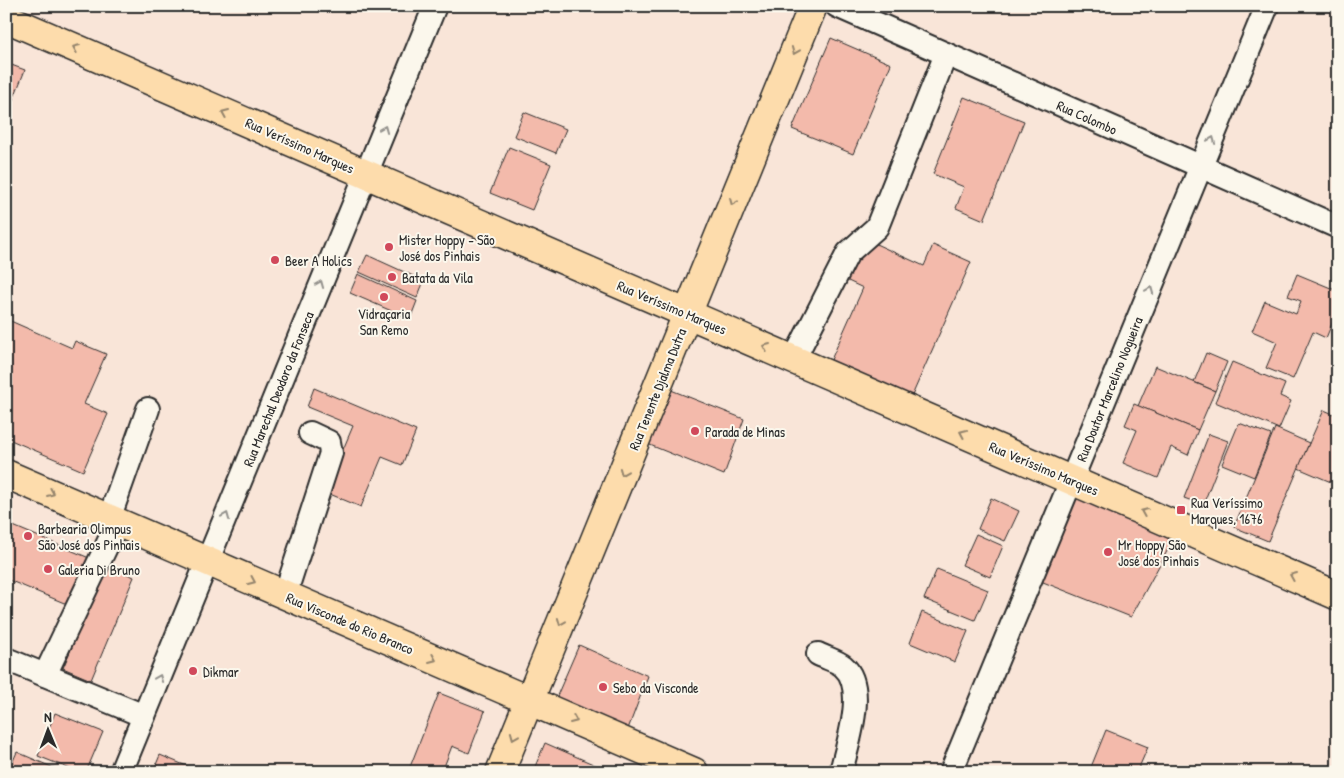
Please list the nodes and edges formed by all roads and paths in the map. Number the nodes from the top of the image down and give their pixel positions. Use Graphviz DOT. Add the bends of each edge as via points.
graph roads {
  1 [pos="435,6"];
  2 [pos="813,6"];
  3 [pos="837,6"];
  4 [pos="1267,6"];
  5 [pos="6,18"];
  6 [pos="946,54"];
  7 [pos="1201,167"];
  8 [pos="366,174"];
  9 [pos="1338,228"];
  10 [pos="688,313"];
  11 [pos="794,359"];
  12 [pos="148,409"];
  13 [pos="310,433"];
  14 [pos="6,474"];
  15 [pos="1072,480"];
  16 [pos="114,520"];
  17 [pos="207,561"];
  18 [pos="285,595"];
  19 [pos="1338,596"];
  20 [pos="818,654"];
  21 [pos="6,659"];
  22 [pos="45,675"];
  23 [pos="529,700"];
  24 [pos="144,716"];
  25 [pos="121,772"];
  26 [pos="500,772"];
  27 [pos="694,772"];
  28 [pos="841,772"];
  29 [pos="951,772"];
  8 -- 1 [label="street, Rua Marechal Deodoro da Fonseca, one-way"];
  2 -- 10 [label="main road, Rua Tenente Djalma Dutra, one-way"];
  3 -- 6 [label="street, Rua Colombo"];
  7 -- 4 [label="street, Rua Doutor Marcelino Nogueira, one-way"];
  8 -- 5 [label="main road, Rua Veríssimo Marques, one-way"];
  6 -- 7 [label="street, Rua Colombo"];
  6 -- 11 [label="street" via="877,227 848,253"];
  7 -- 9 [label="street, Rua Colombo"];
  15 -- 7 [label="street, Rua Doutor Marcelino Nogueira, one-way"];
  8 -- 10 [label="main road, Rua Veríssimo Marques"];
  17 -- 8 [label="street, Rua Marechal Deodoro da Fonseca, one-way"];
  11 -- 10 [label="main road, Rua Veríssimo Marques, one-way"];
  10 -- 23 [label="main road, Rua Tenente Djalma Dutra, one-way"];
  15 -- 11 [label="main road, Rua Veríssimo Marques, one-way"];
  12 -- 16 [label="street"];
  13 -- 18 [label="street" via="329,442 331,452"];
  14 -- 16 [label="main road, Rua Visconde do Rio Branco, one-way"];
  19 -- 15 [label="main road, Rua Veríssimo Marques, one-way"];
  15 -- 29 [label="street, Rua Doutor Marcelino Nogueira"];
  16 -- 17 [label="main road, Rua Visconde do Rio Branco"];
  16 -- 22 [label="street"];
  17 -- 18 [label="main road, Rua Visconde do Rio Branco, one-way"];
  24 -- 17 [label="street, Rua Marechal Deodoro da Fonseca, one-way"];
  18 -- 23 [label="main road, Rua Visconde do Rio Branco, one-way"];
  20 -- 28 [label="street" via="843,666 854,682 855,704"];
  21 -- 22 [label="street"];
  22 -- 24 [label="street"];
  23 -- 26 [label="main road, Rua Tenente Djalma Dutra, one-way"];
  23 -- 27 [label="main road, Rua Visconde do Rio Branco, one-way"];
  24 -- 25 [label="street, Rua Marechal Deodoro da Fonseca"];
}
